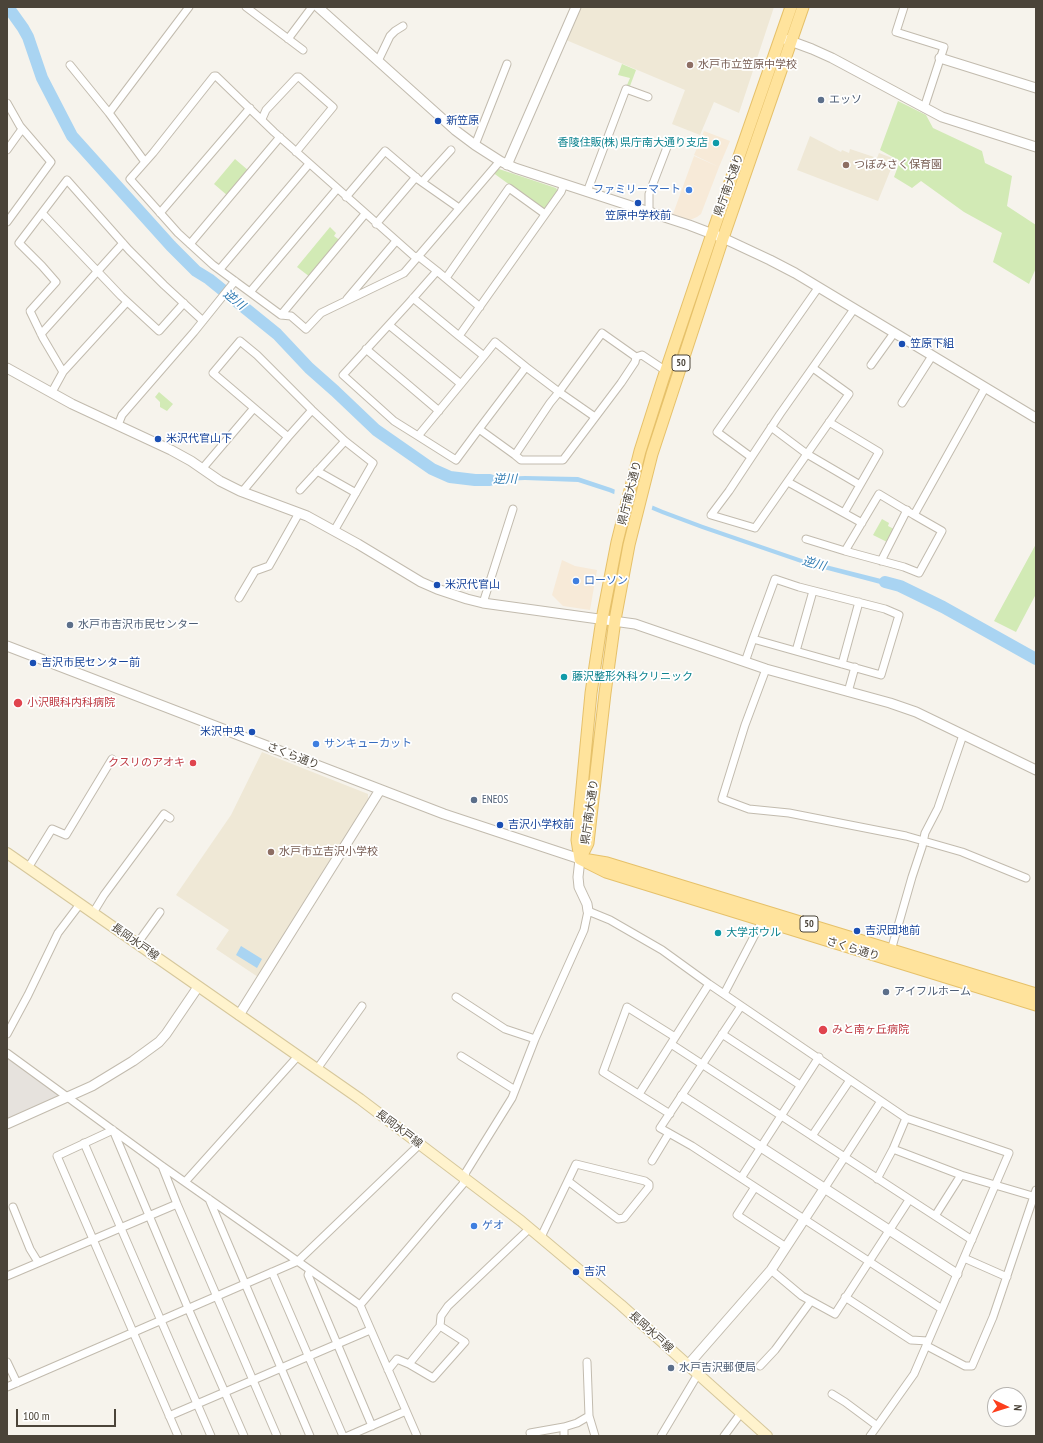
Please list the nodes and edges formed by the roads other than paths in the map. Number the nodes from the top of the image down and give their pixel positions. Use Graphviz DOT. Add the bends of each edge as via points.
graph roads {
  1 [pos="189,7"];
  2 [pos="246,7"];
  3 [pos="312,7"];
  4 [pos="318,7"];
  5 [pos="576,7"];
  6 [pos="791,7"];
  7 [pos="803,7"];
  8 [pos="904,7"];
  9 [pos="402,26"];
  10 [pos="780,38"];
  11 [pos="288,40"];
  12 [pos="792,42"];
  13 [pos="303,50"];
  14 [pos="940,58"];
  15 [pos="378,61"];
  16 [pos="507,64"];
  17 [pos="70,65"];
  18 [pos="1036,88"];
  19 [pos="648,97"];
  20 [pos="7,104"];
  21 [pos="250,108"];
  22 [pos="924,108"];
  23 [pos="109,113"];
  24 [pos="262,120"];
  25 [pos="22,129"];
  26 [pos="280,137"];
  27 [pos="669,142"];
  28 [pos="474,145"];
  29 [pos="1036,147"];
  30 [pos="7,150"];
  31 [pos="451,150"];
  32 [pos="296,152"];
  33 [pos="145,162"];
  34 [pos="503,163"];
  35 [pos="309,164"];
  36 [pos="419,180"];
  37 [pos="564,184"];
  38 [pos="337,189"];
  39 [pos="587,192"];
  40 [pos="346,197"];
  41 [pos="459,208"];
  42 [pos="649,211"];
  43 [pos="42,213"];
  44 [pos="160,213"];
  45 [pos="365,214"];
  46 [pos="545,214"];
  47 [pos="7,222"];
  48 [pos="376,224"];
  49 [pos="712,234"];
  50 [pos="723,238"];
  51 [pos="396,241"];
  52 [pos="123,243"];
  53 [pos="190,244"];
  54 [pos="417,257"];
  55 [pos="220,269"];
  56 [pos="97,271"];
  57 [pos="437,271"];
  58 [pos="446,278"];
  59 [pos="233,283"];
  60 [pos="818,288"];
  61 [pos="250,292"];
  62 [pos="413,298"];
  63 [pos="346,301"];
  64 [pos="127,302"];
  65 [pos="184,303"];
  66 [pos="480,307"];
  67 [pos="854,309"];
  68 [pos="281,315"];
  69 [pos="203,321"];
  70 [pos="389,325"];
  71 [pos="894,333"];
  72 [pos="41,334"];
  73 [pos="459,336"];
  74 [pos="366,349"];
  75 [pos="484,356"];
  76 [pos="932,356"];
  77 [pos="636,357"];
  78 [pos="871,365"];
  79 [pos="526,367"];
  80 [pos="7,368"];
  81 [pos="813,368"];
  82 [pos="666,371"];
  83 [pos="63,372"];
  84 [pos="461,384"];
  85 [pos="985,388"];
  86 [pos="52,392"];
  87 [pos="559,392"];
  88 [pos="902,403"];
  89 [pos="254,408"];
  90 [pos="312,410"];
  91 [pos="439,411"];
  92 [pos="595,418"];
  93 [pos="1036,418"];
  94 [pos="829,422"];
  95 [pos="118,425"];
  96 [pos="771,428"];
  97 [pos="480,429"];
  98 [pos="418,436"];
  99 [pos="288,437"];
  100 [pos="345,440"];
  101 [pos="807,454"];
  102 [pos="515,455"];
  103 [pos="751,457"];
  104 [pos="202,469"];
  105 [pos="317,472"];
  106 [pos="788,482"];
  107 [pos="860,484"];
  108 [pos="300,490"];
  109 [pos="242,492"];
  110 [pos="356,493"];
  111 [pos="513,509"];
  112 [pos="907,510"];
  113 [pos="299,513"];
  114 [pos="844,513"];
  115 [pos="914,515"];
  116 [pos="862,523"];
  117 [pos="334,531"];
  118 [pos="806,539"];
  119 [pos="845,552"];
  120 [pos="881,561"];
  121 [pos="813,591"];
  122 [pos="239,598"];
  123 [pos="858,602"];
  124 [pos="484,603"];
  125 [pos="602,619"];
  126 [pos="615,620"];
  127 [pos="753,639"];
  128 [pos="7,646"];
  129 [pos="796,651"];
  130 [pos="745,662"];
  131 [pos="842,664"];
  132 [pos="855,667"];
  133 [pos="766,669"];
  134 [pos="848,692"];
  135 [pos="963,734"];
  136 [pos="112,759"];
  137 [pos="1036,770"];
  138 [pos="380,790"];
  139 [pos="170,818"];
  140 [pos="923,842"];
  141 [pos="7,854"];
  142 [pos="580,859"];
  143 [pos="28,868"];
  144 [pos="1026,878"];
  145 [pos="80,904"];
  146 [pos="588,911"];
  147 [pos="160,912"];
  148 [pos="93,913"];
  149 [pos="762,921"];
  150 [pos="137,944"];
  151 [pos="889,954"];
  152 [pos="709,984"];
  153 [pos="198,986"];
  154 [pos="724,994"];
  155 [pos="1036,994"];
  156 [pos="456,997"];
  157 [pos="1036,1005"];
  158 [pos="362,1006"];
  159 [pos="741,1006"];
  160 [pos="239,1015"];
  161 [pos="7,1034"];
  162 [pos="722,1034"];
  163 [pos="675,1037"];
  164 [pos="535,1039"];
  165 [pos="671,1044"];
  166 [pos="7,1053"];
  167 [pos="298,1056"];
  168 [pos="461,1056"];
  169 [pos="819,1058"];
  170 [pos="702,1065"];
  171 [pos="317,1069"];
  172 [pos="850,1080"];
  173 [pos="800,1086"];
  174 [pos="516,1090"];
  175 [pos="639,1094"];
  176 [pos="682,1096"];
  177 [pos="69,1097"];
  178 [pos="881,1101"];
  179 [pos="670,1114"];
  180 [pos="781,1116"];
  181 [pos="906,1118"];
  182 [pos="7,1124"];
  183 [pos="113,1130"];
  184 [pos="669,1133"];
  185 [pos="812,1136"];
  186 [pos="84,1143"];
  187 [pos="420,1144"];
  188 [pos="761,1147"];
  189 [pos="893,1149"];
  190 [pos="844,1157"];
  191 [pos="652,1161"];
  192 [pos="162,1166"];
  193 [pos="961,1175"];
  194 [pos="464,1178"];
  195 [pos="741,1178"];
  196 [pos="878,1179"];
  197 [pos="568,1181"];
  198 [pos="185,1182"];
  199 [pos="996,1186"];
  200 [pos="755,1187"];
  201 [pos="824,1189"];
  202 [pos="1035,1195"];
  203 [pos="208,1198"];
  204 [pos="909,1200"];
  205 [pos="176,1204"];
  206 [pos="13,1207"];
  207 [pos="149,1215"];
  208 [pos="935,1216"];
  209 [pos="804,1220"];
  210 [pos="121,1227"];
  211 [pos="530,1228"];
  212 [pos="889,1231"];
  213 [pos="541,1237"];
  214 [pos="93,1239"];
  215 [pos="972,1240"];
  216 [pos="786,1248"];
  217 [pos="964,1258"];
  218 [pos="298,1260"];
  219 [pos="869,1261"];
  220 [pos="38,1262"];
  221 [pos="310,1270"];
  222 [pos="771,1270"];
  223 [pos="272,1272"];
  224 [pos="957,1274"];
  225 [pos="7,1276"];
  226 [pos="1007,1277"];
  227 [pos="244,1284"];
  228 [pos="216,1296"];
  229 [pos="845,1297"];
  230 [pos="811,1301"];
  231 [pos="360,1305"];
  232 [pos="188,1308"];
  233 [pos="942,1309"];
  234 [pos="160,1320"];
  235 [pos="440,1326"];
  236 [pos="370,1330"];
  237 [pos="133,1332"];
  238 [pos="928,1343"];
  239 [pos="337,1344"];
  240 [pos="308,1356"];
  241 [pos="7,1362"];
  242 [pos="587,1362"];
  243 [pos="409,1364"];
  244 [pos="688,1365"];
  245 [pos="760,1366"];
  246 [pos="281,1368"];
  247 [pos="388,1370"];
  248 [pos="698,1374"];
  249 [pos="253,1380"];
  250 [pos="16,1383"];
  251 [pos="7,1387"];
  252 [pos="224,1392"];
  253 [pos="832,1394"];
  254 [pos="197,1404"];
  255 [pos="406,1411"];
  256 [pos="741,1413"];
  257 [pos="169,1416"];
  258 [pos="589,1416"];
  259 [pos="372,1426"];
  260 [pos="876,1426"];
  261 [pos="564,1427"];
  262 [pos="530,1433"];
  263 [pos="178,1436"];
  264 [pos="210,1436"];
  265 [pos="244,1436"];
  266 [pos="277,1436"];
  267 [pos="310,1436"];
  268 [pos="343,1436"];
  269 [pos="348,1436"];
  270 [pos="417,1436"];
  271 [pos="564,1436"];
  272 [pos="595,1436"];
  273 [pos="661,1436"];
  274 [pos="724,1436"];
  275 [pos="767,1436"];
  276 [pos="870,1436"];
  1 -- 23 [label="street"];
  2 -- 11 [label="street"];
  3 -- 11 [label="street"];
  4 -- 15 [label="street"];
  5 -- 34 [label="street"];
  6 -- 10 [label="main road, 県庁南大通り / 50"];
  7 -- 12 [label="main road, 県庁南大通り / 50"];
  8 -- 14 [label="street" via="896,32 944,47"];
  9 -- 15 [label="street" via="390,36"];
  10 -- 12 [label="street"];
  10 -- 49 [label="main road, 県庁南大通り / 50"];
  11 -- 13 [label="street"];
  12 -- 22 [label="street" via="832,58"];
  12 -- 50 [label="main road, 県庁南大通り / 50"];
  14 -- 18 [label="street"];
  14 -- 22 [label="street"];
  15 -- 28 [label="street"];
  16 -- 28 [label="street"];
  17 -- 23 [label="street"];
  19 -- 39 [label="street" via="626,89"];
  20 -- 25 [label="street"];
  21 -- 24 [label="street"];
  21 -- 33 [label="street" via="214,76"];
  21 -- 44 [label="street"];
  22 -- 29 [label="street" via="942,118"];
  23 -- 33 [label="street"];
  24 -- 26 [label="street"];
  24 -- 32 [label="street" via="266,110 297,77 333,107"];
  25 -- 30 [label="street"];
  25 -- 47 [label="street" via="51,162"];
  26 -- 32 [label="street"];
  26 -- 53 [label="street"];
  27 -- 42 [label="street" via="649,194"];
  28 -- 34 [label="street"];
  31 -- 36 [label="street"];
  32 -- 35 [label="street"];
  33 -- 44 [label="street" via="130,179"];
  34 -- 37 [label="street"];
  34 -- 41 [label="street"];
  35 -- 38 [label="street"];
  35 -- 55 [label="street"];
  36 -- 40 [label="street" via="386,151"];
  36 -- 41 [label="street"];
  36 -- 48 [label="street"];
  37 -- 39 [label="street"];
  37 -- 46 [label="street"];
  38 -- 40 [label="street"];
  38 -- 61 [label="street"];
  39 -- 42 [label="street"];
  40 -- 45 [label="street"];
  41 -- 54 [label="street"];
  42 -- 49 [label="street"];
  43 -- 52 [label="street" via="67,180"];
  43 -- 56 [label="street"];
  43 -- 72 [label="street" via="19,243 56,282 30,311"];
  44 -- 53 [label="street"];
  45 -- 48 [label="street"];
  45 -- 68 [label="street"];
  46 -- 58 [label="street" via="509,188"];
  46 -- 66 [label="street"];
  48 -- 51 [label="street"];
  49 -- 50 [label="street"];
  49 -- 82 [label="main road, 県庁南大通り / 50"];
  50 -- 60 [label="street" via="770,260"];
  50 -- 126 [label="main road, 県庁南大通り / 50" via="663,417 637,512"];
  51 -- 54 [label="street"];
  51 -- 63 [label="street"];
  52 -- 56 [label="street"];
  52 -- 65 [label="street"];
  53 -- 55 [label="street"];
  54 -- 57 [label="street"];
  54 -- 63 [label="street" via="404,273"];
  55 -- 59 [label="street"];
  56 -- 64 [label="street"];
  56 -- 72 [label="street"];
  57 -- 58 [label="street"];
  57 -- 62 [label="street"];
  58 -- 66 [label="street"];
  59 -- 61 [label="street"];
  59 -- 69 [label="street"];
  60 -- 67 [label="street"];
  60 -- 103 [label="street" via="717,432"];
  61 -- 68 [label="street"];
  62 -- 70 [label="street"];
  62 -- 73 [label="street"];
  63 -- 68 [label="street" via="321,313 306,329 291,316"];
  64 -- 65 [label="street" via="159,331"];
  64 -- 83 [label="street"];
  65 -- 69 [label="street"];
  66 -- 73 [label="street"];
  67 -- 71 [label="street"];
  67 -- 81 [label="street"];
  69 -- 95 [label="street" via="122,415"];
  70 -- 74 [label="street"];
  70 -- 84 [label="street"];
  71 -- 76 [label="street"];
  71 -- 78 [label="street"];
  72 -- 83 [label="street"];
  73 -- 75 [label="street"];
  74 -- 91 [label="street"];
  74 -- 98 [label="street" via="343,374 394,421"];
  75 -- 79 [label="street" via="495,342"];
  75 -- 84 [label="street"];
  76 -- 85 [label="street"];
  76 -- 88 [label="street"];
  77 -- 82 [label="street" via="642,356"];
  77 -- 87 [label="street" via="602,333"];
  77 -- 92 [label="street" via="621,383"];
  79 -- 87 [label="street"];
  79 -- 97 [label="street"];
  80 -- 86 [label="street"];
  81 -- 94 [label="street" via="849,394"];
  81 -- 96 [label="street"];
  82 -- 125 [label="main road, 県庁南大通り / 50" via="626,506"];
  83 -- 86 [label="street"];
  84 -- 91 [label="street"];
  85 -- 93 [label="street"];
  85 -- 115 [label="street"];
  86 -- 95 [label="street"];
  87 -- 92 [label="street"];
  87 -- 102 [label="street"];
  89 -- 90 [label="street" via="213,373 240,342 257,355"];
  89 -- 99 [label="street"];
  89 -- 104 [label="street"];
  90 -- 99 [label="street"];
  90 -- 100 [label="street"];
  91 -- 98 [label="street"];
  92 -- 102 [label="street" via="563,460 521,460"];
  94 -- 101 [label="street"];
  94 -- 107 [label="street" via="879,452"];
  95 -- 104 [label="street" via="171,450"];
  96 -- 101 [label="street"];
  96 -- 103 [label="street"];
  97 -- 98 [label="street" via="456,460"];
  97 -- 102 [label="street"];
  99 -- 109 [label="street"];
  100 -- 105 [label="street"];
  100 -- 110 [label="street" via="373,463"];
  101 -- 106 [label="street"];
  101 -- 107 [label="street"];
  103 -- 106 [label="street" via="711,515 755,528"];
  104 -- 109 [label="street" via="220,482"];
  105 -- 108 [label="street"];
  105 -- 110 [label="street"];
  106 -- 114 [label="street"];
  107 -- 114 [label="street"];
  109 -- 113 [label="street"];
  110 -- 117 [label="street"];
  111 -- 124 [label="street"];
  112 -- 115 [label="street"];
  112 -- 116 [label="street" via="879,494"];
  112 -- 120 [label="street"];
  113 -- 117 [label="street"];
  113 -- 122 [label="street" via="269,566 255,571"];
  114 -- 116 [label="street"];
  115 -- 120 [label="street" via="942,531 919,573"];
  116 -- 119 [label="street"];
  117 -- 124 [label="street" via="421,582 450,594"];
  118 -- 119 [label="street"];
  119 -- 120 [label="street"];
  121 -- 123 [label="street"];
  121 -- 127 [label="street" via="775,579"];
  121 -- 129 [label="street"];
  123 -- 131 [label="street"];
  123 -- 132 [label="street" via="899,615 881,675"];
  124 -- 125 [label="street"];
  125 -- 126 [label="street"];
  125 -- 142 [label="main road, 県庁南大通り / 50" via="591,693 577,840"];
  126 -- 130 [label="street" via="635,624"];
  126 -- 142 [label="main road, 県庁南大通り / 50" via="588,843"];
  127 -- 129 [label="street"];
  127 -- 130 [label="street"];
  128 -- 138 [label="street, さくら通り"];
  129 -- 131 [label="street"];
  130 -- 133 [label="street"];
  131 -- 132 [label="street"];
  132 -- 134 [label="street"];
  133 -- 134 [label="street"];
  133 -- 140 [label="street" via="745,724 722,799 749,808 789,812 886,831"];
  134 -- 135 [label="street" via="916,712"];
  135 -- 137 [label="street"];
  135 -- 140 [label="street" via="938,808"];
  136 -- 143 [label="street" via="66,835 52,829"];
  138 -- 142 [label="street, さくら通り" via="481,827"];
  138 -- 160 [label="street"];
  139 -- 148 [label="street" via="164,814"];
  140 -- 144 [label="street" via="962,852"];
  140 -- 151 [label="street"];
  141 -- 143 [label="main road, 長岡水戸線"];
  142 -- 146 [label="street" via="579,887"];
  142 -- 149 [label="main road, さくら通り / 50" via="606,872"];
  142 -- 151 [label="main road, さくら通り / 50" via="607,863"];
  143 -- 145 [label="main road, 長岡水戸線"];
  145 -- 148 [label="main road, 長岡水戸線"];
  145 -- 161 [label="street" via="58,933"];
  146 -- 152 [label="street" via="610,920 662,950"];
  146 -- 164 [label="street" via="584,930"];
  147 -- 150 [label="street"];
  148 -- 150 [label="main road, 長岡水戸線"];
  149 -- 151 [label="main road, さくら通り / 50"];
  149 -- 154 [label="street"];
  150 -- 153 [label="main road, 長岡水戸線"];
  151 -- 155 [label="main road, さくら通り / 50"];
  151 -- 157 [label="main road, さくら通り / 50"];
  152 -- 154 [label="street"];
  152 -- 163 [label="street"];
  153 -- 160 [label="main road, 長岡水戸線"];
  153 -- 177 [label="street" via="159,1042 117,1072"];
  154 -- 159 [label="street"];
  156 -- 164 [label="street" via="506,1029"];
  158 -- 171 [label="street"];
  159 -- 162 [label="street"];
  159 -- 169 [label="street"];
  160 -- 167 [label="main road, 長岡水戸線"];
  162 -- 170 [label="street"];
  162 -- 173 [label="street"];
  163 -- 165 [label="street"];
  163 -- 175 [label="street" via="627,1008 603,1072"];
  164 -- 174 [label="street"];
  165 -- 170 [label="street"];
  165 -- 175 [label="street"];
  166 -- 177 [label="street"];
  167 -- 171 [label="main road, 長岡水戸線"];
  167 -- 198 [label="street"];
  168 -- 174 [label="street"];
  169 -- 172 [label="street"];
  169 -- 173 [label="street"];
  170 -- 176 [label="street"];
  170 -- 180 [label="street"];
  171 -- 187 [label="main road, 長岡水戸線"];
  172 -- 178 [label="street"];
  172 -- 185 [label="street"];
  173 -- 180 [label="street"];
  174 -- 194 [label="street"];
  175 -- 179 [label="street"];
  176 -- 179 [label="street"];
  176 -- 188 [label="street"];
  177 -- 182 [label="street"];
  177 -- 183 [label="street"];
  178 -- 181 [label="street"];
  178 -- 190 [label="street"];
  179 -- 184 [label="street" via="660,1128"];
  180 -- 185 [label="street"];
  180 -- 188 [label="street"];
  181 -- 189 [label="street"];
  181 -- 199 [label="street" via="1009,1154"];
  183 -- 186 [label="street"];
  183 -- 192 [label="street"];
  183 -- 207 [label="street"];
  184 -- 191 [label="street"];
  184 -- 195 [label="street"];
  185 -- 190 [label="street"];
  186 -- 210 [label="street"];
  186 -- 214 [label="street" via="57,1156"];
  187 -- 194 [label="main road, 長岡水戸線"];
  187 -- 218 [label="street"];
  188 -- 195 [label="street"];
  188 -- 201 [label="street"];
  189 -- 193 [label="street"];
  189 -- 196 [label="street"];
  190 -- 196 [label="street"];
  190 -- 201 [label="street"];
  192 -- 198 [label="street"];
  192 -- 205 [label="street"];
  193 -- 199 [label="street"];
  193 -- 208 [label="street"];
  194 -- 211 [label="main road, 長岡水戸線"];
  194 -- 231 [label="street" via="463,1184"];
  195 -- 200 [label="street"];
  196 -- 204 [label="street"];
  197 -- 197 [label="street" via="576,1164 645,1181 649,1187 624,1218 618,1219"];
  197 -- 213 [label="street"];
  198 -- 203 [label="street"];
  199 -- 202 [label="street"];
  199 -- 215 [label="street"];
  200 -- 209 [label="street"];
  200 -- 216 [label="street" via="737,1215"];
  201 -- 209 [label="street"];
  201 -- 212 [label="street"];
  202 -- 226 [label="street"];
  203 -- 218 [label="street"];
  203 -- 227 [label="street"];
  204 -- 208 [label="street"];
  204 -- 212 [label="street"];
  205 -- 207 [label="street"];
  205 -- 228 [label="street"];
  206 -- 220 [label="street"];
  207 -- 210 [label="street"];
  207 -- 232 [label="street"];
  208 -- 215 [label="street"];
  209 -- 216 [label="street"];
  209 -- 219 [label="street"];
  210 -- 214 [label="street"];
  210 -- 234 [label="street"];
  211 -- 213 [label="main road, 長岡水戸線"];
  211 -- 235 [label="street" via="448,1306 441,1316"];
  212 -- 219 [label="street"];
  212 -- 224 [label="street"];
  213 -- 244 [label="main road, 長岡水戸線"];
  214 -- 220 [label="street"];
  214 -- 237 [label="street"];
  215 -- 217 [label="street"];
  216 -- 222 [label="street"];
  217 -- 224 [label="street"];
  217 -- 226 [label="street"];
  218 -- 221 [label="street"];
  218 -- 223 [label="street"];
  219 -- 229 [label="street"];
  219 -- 233 [label="street"];
  220 -- 225 [label="street"];
  221 -- 231 [label="street"];
  221 -- 239 [label="street" via="308,1275"];
  222 -- 230 [label="street"];
  222 -- 244 [label="street"];
  223 -- 227 [label="street"];
  223 -- 240 [label="street"];
  224 -- 233 [label="street"];
  226 -- 238 [label="street" via="972,1366 965,1366"];
  227 -- 228 [label="street"];
  227 -- 246 [label="street"];
  228 -- 232 [label="street"];
  228 -- 249 [label="street"];
  229 -- 230 [label="street" via="834,1314"];
  229 -- 238 [label="street" via="911,1340"];
  230 -- 245 [label="street"];
  231 -- 236 [label="street"];
  232 -- 234 [label="street"];
  232 -- 252 [label="street"];
  233 -- 238 [label="street"];
  234 -- 237 [label="street"];
  234 -- 254 [label="street"];
  235 -- 243 [label="street"];
  235 -- 243 [label="street" via="465,1342 434,1378"];
  236 -- 239 [label="street"];
  236 -- 247 [label="street"];
  237 -- 250 [label="street"];
  237 -- 257 [label="street"];
  238 -- 260 [label="street" via="914,1374"];
  239 -- 240 [label="street"];
  239 -- 259 [label="street"];
  240 -- 246 [label="street"];
  240 -- 268 [label="street"];
  241 -- 250 [label="street"];
  242 -- 258 [label="street"];
  243 -- 247 [label="street" via="397,1359"];
  244 -- 248 [label="main road, 長岡水戸線"];
  246 -- 249 [label="street"];
  246 -- 267 [label="street"];
  247 -- 255 [label="street"];
  248 -- 256 [label="main road, 長岡水戸線"];
  248 -- 273 [label="street"];
  249 -- 252 [label="street"];
  249 -- 266 [label="street"];
  250 -- 251 [label="street"];
  252 -- 254 [label="street"];
  252 -- 265 [label="street"];
  253 -- 260 [label="street"];
  254 -- 257 [label="street"];
  254 -- 264 [label="street"];
  255 -- 259 [label="street"];
  255 -- 270 [label="street"];
  256 -- 274 [label="street"];
  256 -- 275 [label="main road, 長岡水戸線"];
  257 -- 263 [label="street"];
  258 -- 261 [label="street"];
  258 -- 272 [label="street"];
  259 -- 269 [label="street"];
  260 -- 276 [label="street"];
  261 -- 262 [label="street"];
  261 -- 271 [label="street"];
}
